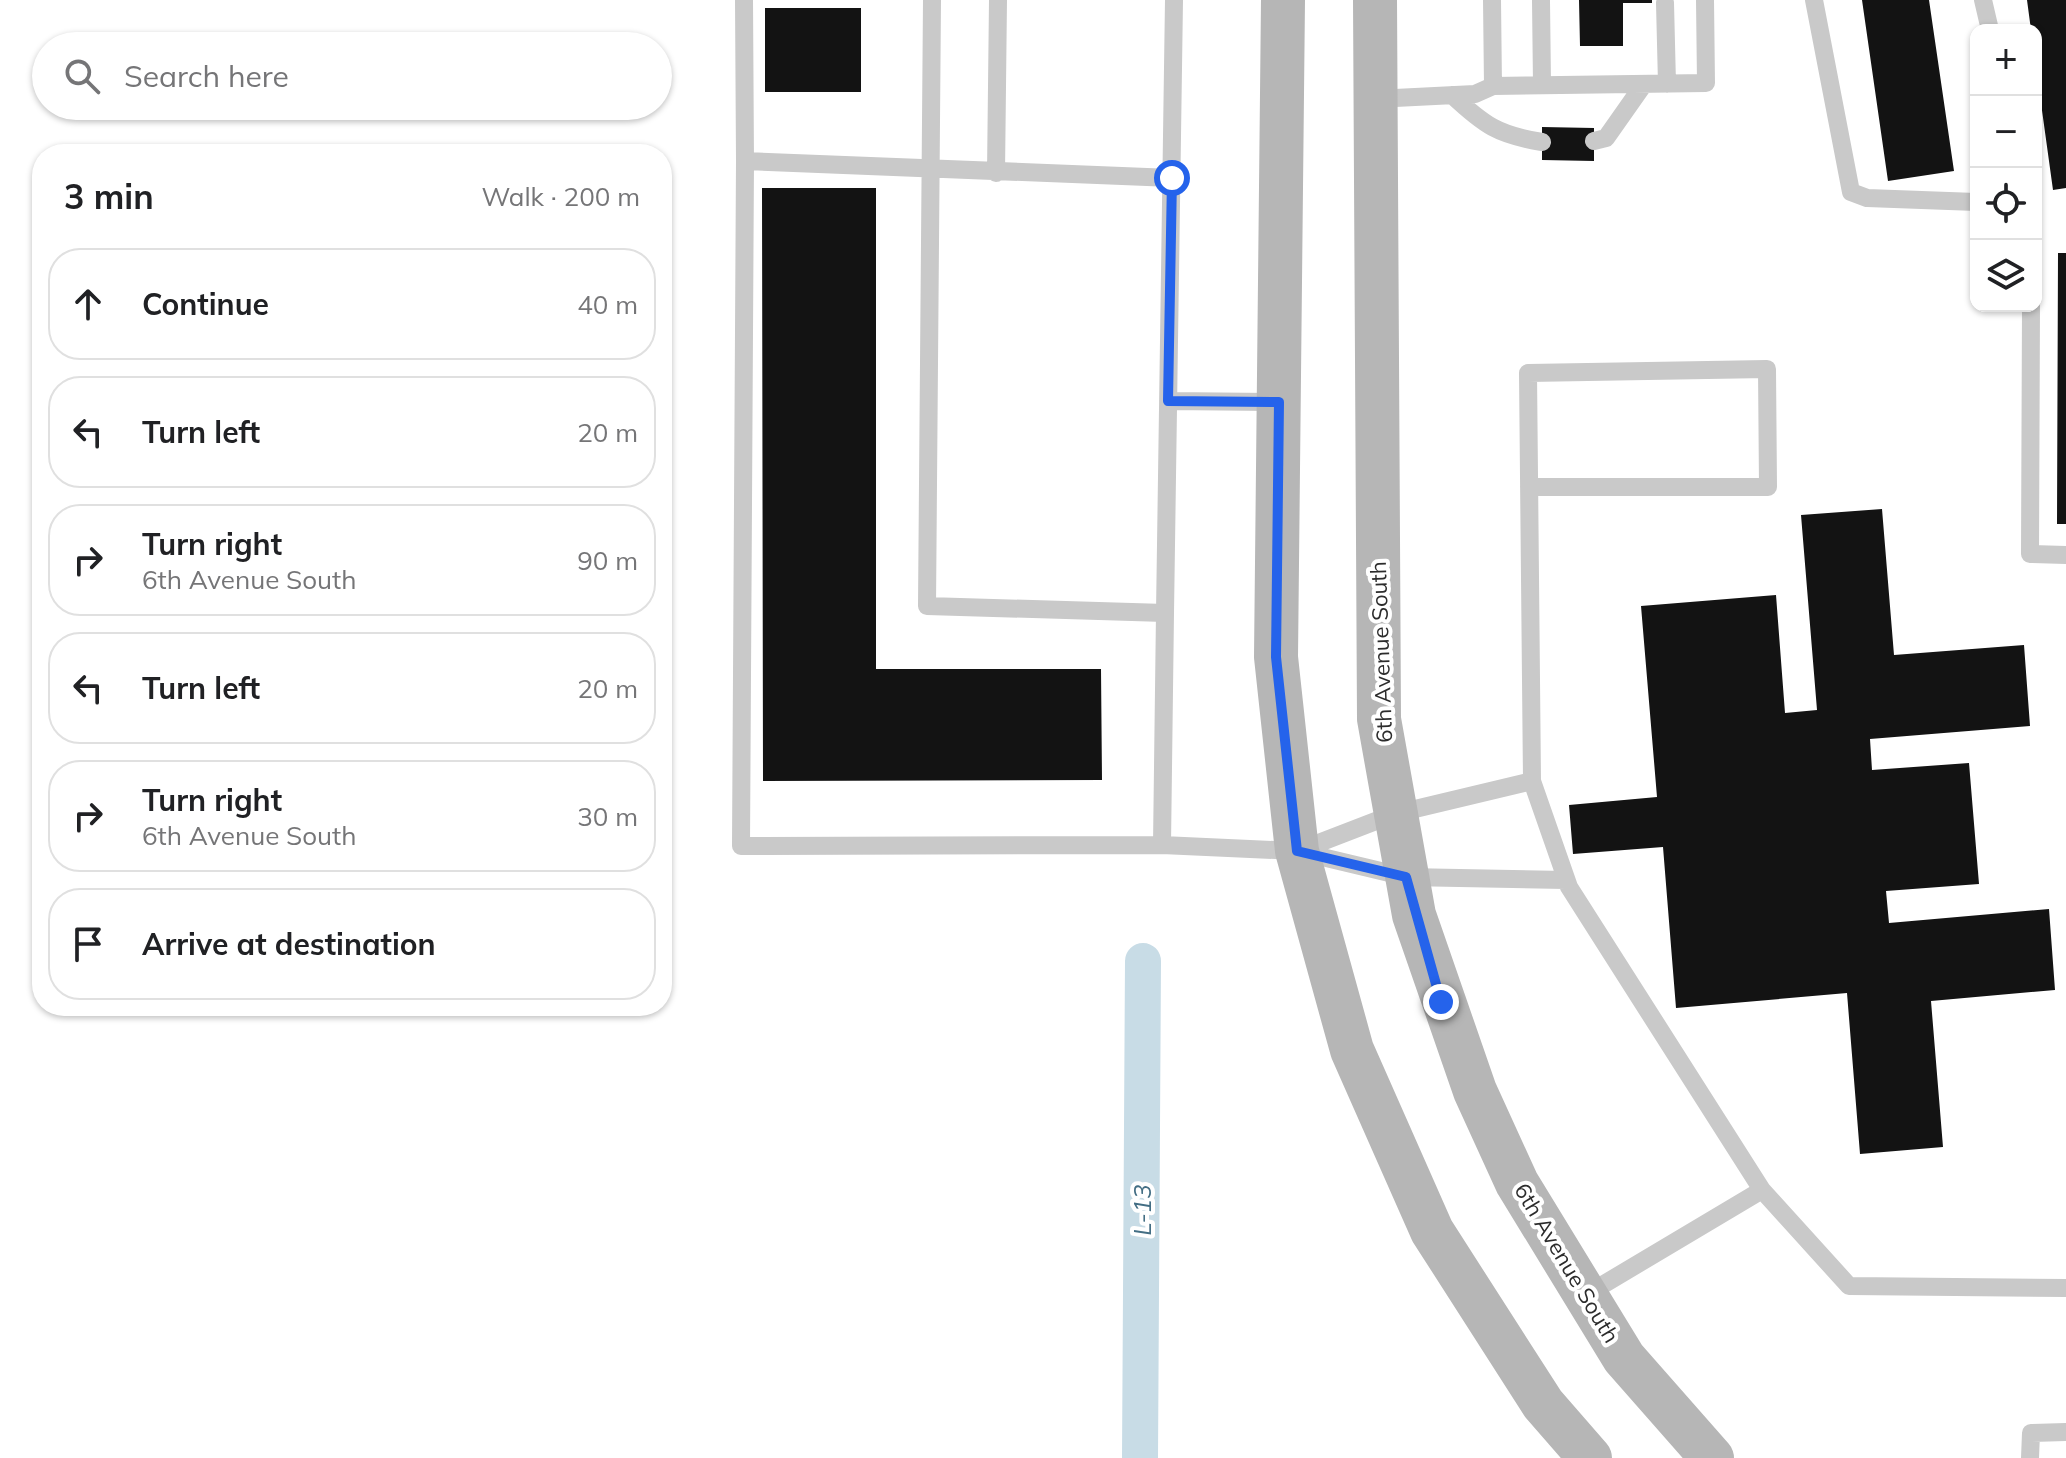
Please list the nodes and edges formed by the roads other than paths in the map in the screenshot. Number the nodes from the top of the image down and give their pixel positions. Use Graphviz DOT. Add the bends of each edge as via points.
graph roads {
  1 [pos="744,0"];
  2 [pos="932,0"];
  3 [pos="998,0"];
  4 [pos="1174,0"];
  5 [pos="1283,0"];
  6 [pos="1375,0"];
  7 [pos="1492,0"];
  8 [pos="1705,0"];
  9 [pos="1814,0"];
  10 [pos="1983,0"];
  11 [pos="1541,1"];
  12 [pos="1665,3"];
  13 [pos="1989,24"];
  14 [pos="1644,84"];
  15 [pos="1667,84"];
  16 [pos="1542,85"];
  17 [pos="1493,86"];
  18 [pos="1452,95"];
  19 [pos="1375,99"];
  20 [pos="1594,141"];
  21 [pos="1542,142"];
  22 [pos="745,161"];
  23 [pos="931,171"];
  24 [pos="996,173"];
  25 [pos="1172,178"];
  26 [pos="1970,202"];
  27 [pos="2031,312"];
  28 [pos="1168,401"];
  29 [pos="1279,402"];
  30 [pos="1529,487"];
  31 [pos="2066,555"];
  32 [pos="1165,613"];
  33 [pos="1532,781"];
  34 [pos="1394,814"];
  35 [pos="1162,845"];
  36 [pos="1297,851"];
  37 [pos="1406,877"];
  38 [pos="1566,880"];
  39 [pos="1762,1190"];
  40 [pos="2066,1288"];
  41 [pos="1584,1296"];
  42 [pos="2066,1432"];
  43 [pos="1590,1458"];
  44 [pos="1712,1458"];
  45 [pos="2030,1458"];
  1 -- 22 [label="lane"];
  2 -- 23 [label="lane"];
  3 -- 24 [label="lane"];
  4 -- 25 [label="lane"];
  5 -- 29 [label="street"];
  6 -- 19 [label="street, 6th Avenue South"];
  7 -- 17 [label="lane"];
  8 -- 15 [label="lane" via="1706,83"];
  9 -- 26 [label="lane" via="1851,192 1867,198"];
  10 -- 13 [label="lane"];
  11 -- 16 [label="lane"];
  12 -- 15 [label="lane"];
  14 -- 15 [label="lane"];
  14 -- 16 [label="lane"];
  14 -- 20 [label="lane" via="1606,138"];
  16 -- 17 [label="lane"];
  17 -- 18 [label="lane"];
  18 -- 19 [label="lane"];
  18 -- 21 [label="lane" via="1487,128"];
  19 -- 34 [label="street, 6th Avenue South" via="1379,719"];
  22 -- 23 [label="lane"];
  22 -- 35 [label="lane" via="741,846"];
  23 -- 24 [label="lane"];
  23 -- 32 [label="lane" via="927,606"];
  24 -- 25 [label="lane"];
  25 -- 28 [label="lane"];
  27 -- 31 [label="lane" via="2030,554"];
  28 -- 29 [label="lane"];
  28 -- 32 [label="lane"];
  29 -- 36 [label="street" via="1276,657"];
  30 -- 30 [label="lane" via="1528,373 1767,369 1768,487"];
  30 -- 33 [label="lane"];
  32 -- 35 [label="lane"];
  33 -- 34 [label="lane"];
  33 -- 38 [label="lane"];
  34 -- 36 [label="lane"];
  34 -- 37 [label="street, 6th Avenue South"];
  35 -- 36 [label="lane"];
  36 -- 37 [label="lane"];
  36 -- 43 [label="street" via="1352,1050 1432,1231 1543,1404"];
  37 -- 38 [label="lane"];
  37 -- 41 [label="street, 6th Avenue South" via="1437,988 1475,1091 1517,1183"];
  38 -- 39 [label="lane"];
  39 -- 40 [label="lane" via="1849,1286"];
  39 -- 41 [label="lane"];
  41 -- 44 [label="street, 6th Avenue South" via="1624,1358"];
  42 -- 45 [label="lane" via="2031,1433"];
}
